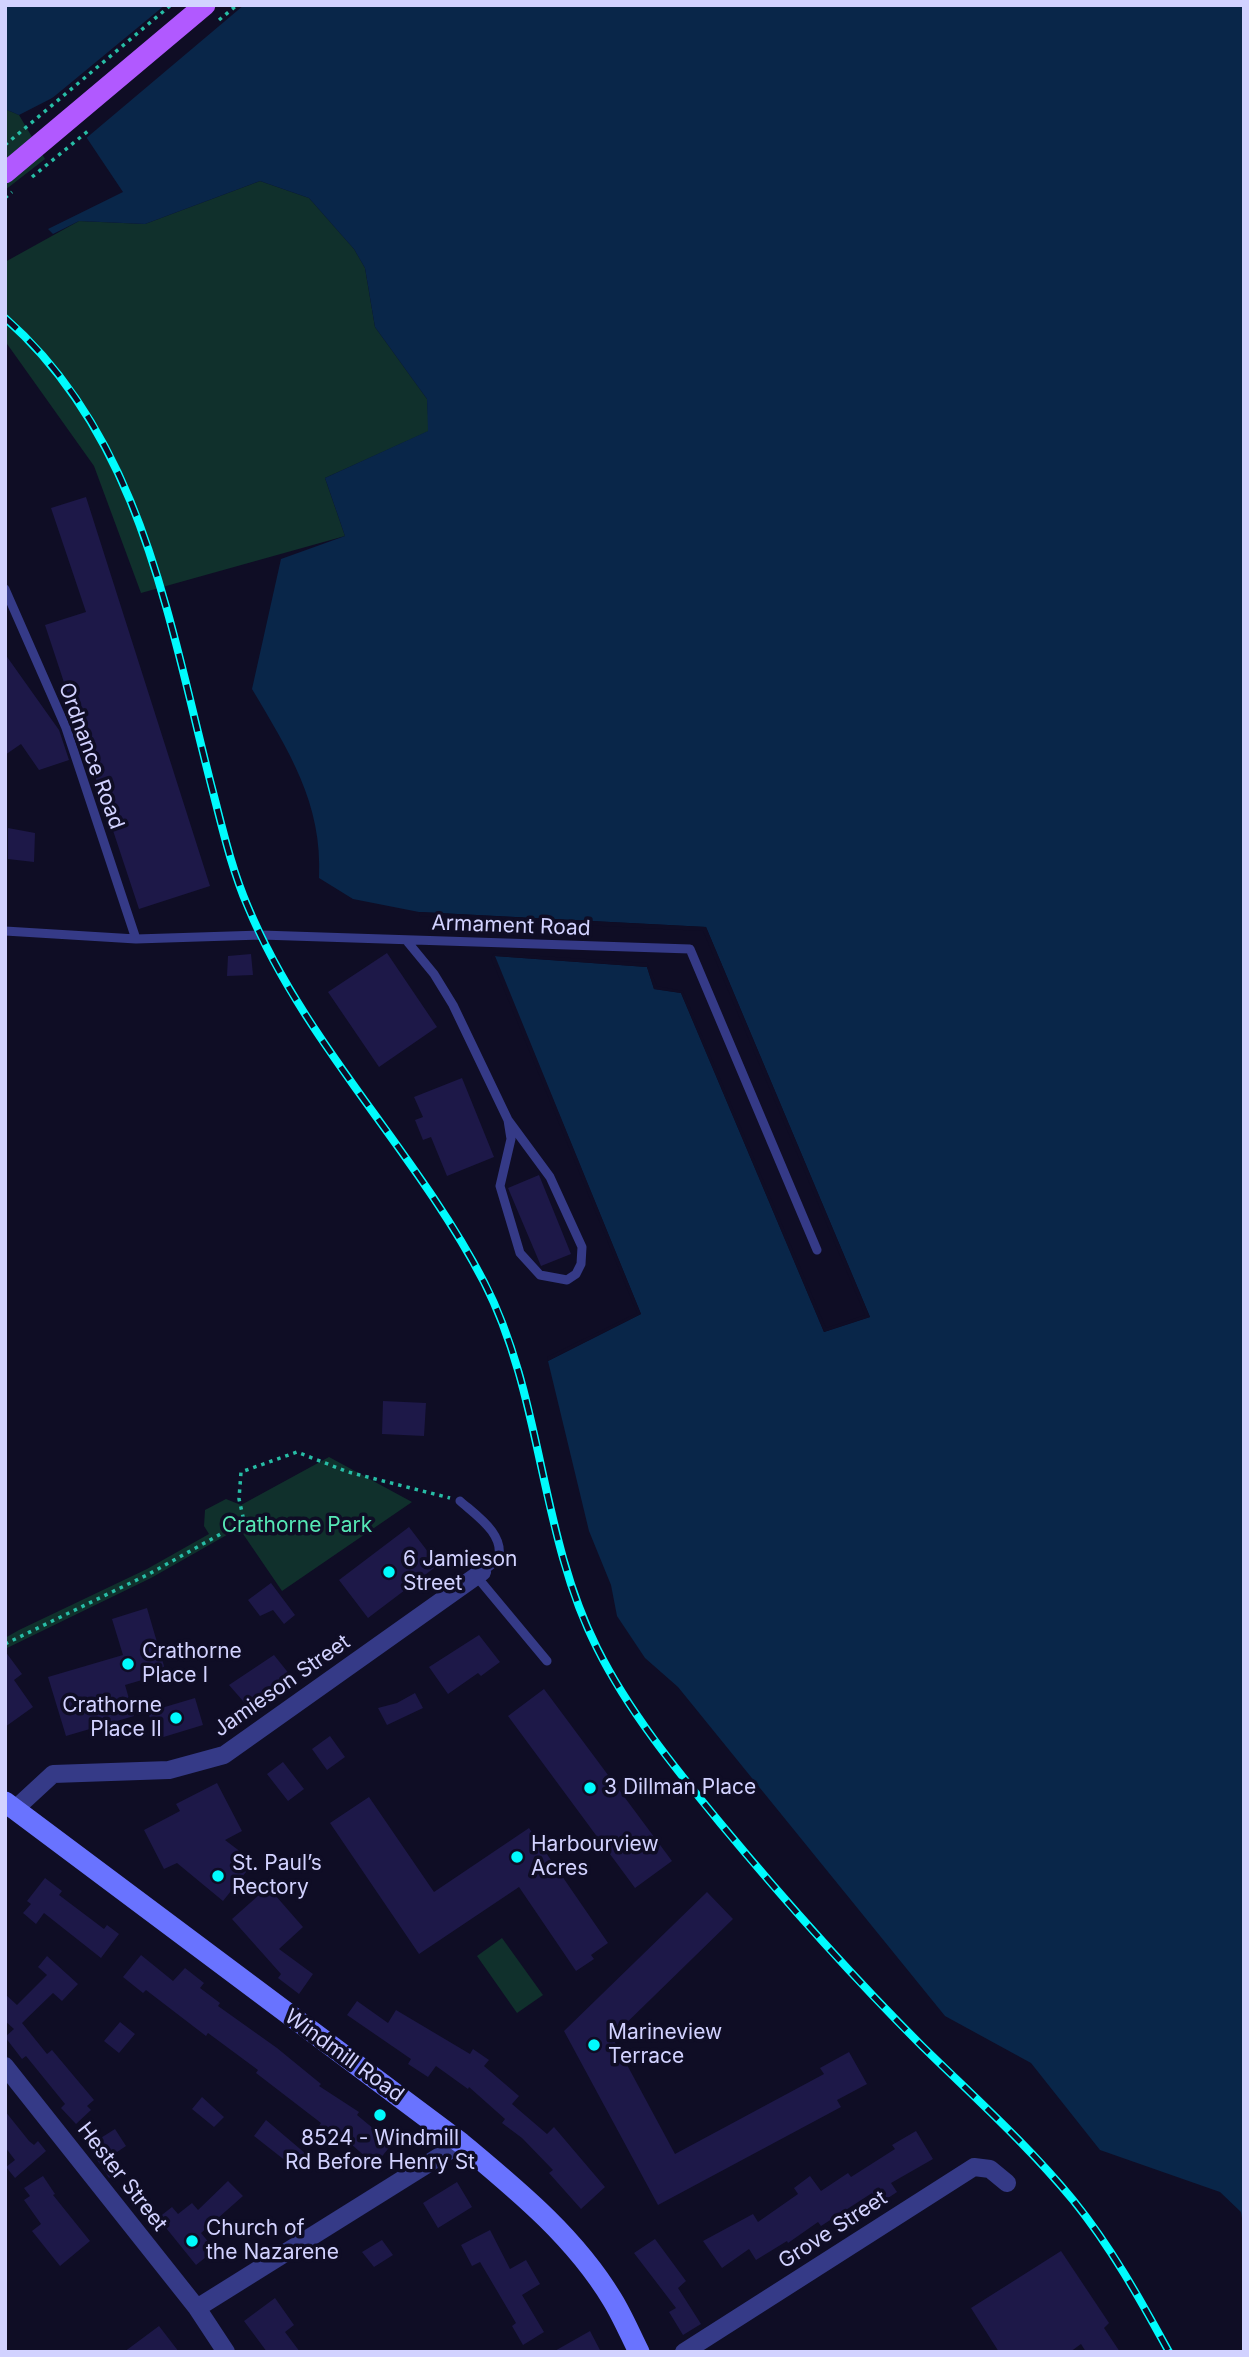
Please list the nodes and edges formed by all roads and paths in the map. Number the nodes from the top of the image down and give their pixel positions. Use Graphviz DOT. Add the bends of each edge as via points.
graph roads {
  1 [pos="171,5"];
  2 [pos="205,5"];
  3 [pos="5,145"];
  4 [pos="5,173"];
  5 [pos="5,589"];
  6 [pos="5,931"];
  7 [pos="136,939"];
  8 [pos="406,940"];
  9 [pos="508,1120"];
  10 [pos="817,1250"];
  11 [pos="460,1501"];
  12 [pos="480,1575"];
  13 [pos="5,1644"];
  14 [pos="547,1661"];
  15 [pos="9,1806"];
  16 [pos="5,2066"];
  17 [pos="461,2143"];
  18 [pos="1007,2183"];
  19 [pos="197,2308"];
  20 [pos="226,2352"];
  21 [pos="639,2352"];
  22 [pos="684,2352"];
  1 -- 3 [label="path"];
  2 -- 4 [label="main road"];
  5 -- 7 [label="lane, Ordnance Road" via="66,729"];
  6 -- 7 [label="lane, Armament Road"];
  7 -- 8 [label="lane, Armament Road" via="261,935"];
  8 -- 9 [label="lane" via="453,1005"];
  8 -- 10 [label="lane, Armament Road" via="690,949"];
  9 -- 9 [label="lane" via="550,1177 582,1247 581,1264 567,1280 540,1275 520,1253 500,1186 511,1139"];
  11 -- 12 [label="lane" via="491,1529 500,1549 498,1560"];
  11 -- 13 [label="path" via="348,1472 298,1452 242,1472 239,1499 244,1521 149,1574"];
  12 -- 14 [label="lane"];
  12 -- 15 [label="street, Jamieson Street" via="224,1755 169,1770 53,1774"];
  15 -- 17 [label="main road, Windmill Road"];
  16 -- 19 [label="street, Hester Street"];
  17 -- 19 [label="street"];
  17 -- 21 [label="main road, Windmill Road" via="518,2190 571,2243 611,2298"];
  18 -- 22 [label="street, Grove Street" via="989,2169 974,2167"];
  19 -- 20 [label="street, Hester Street"];
}
